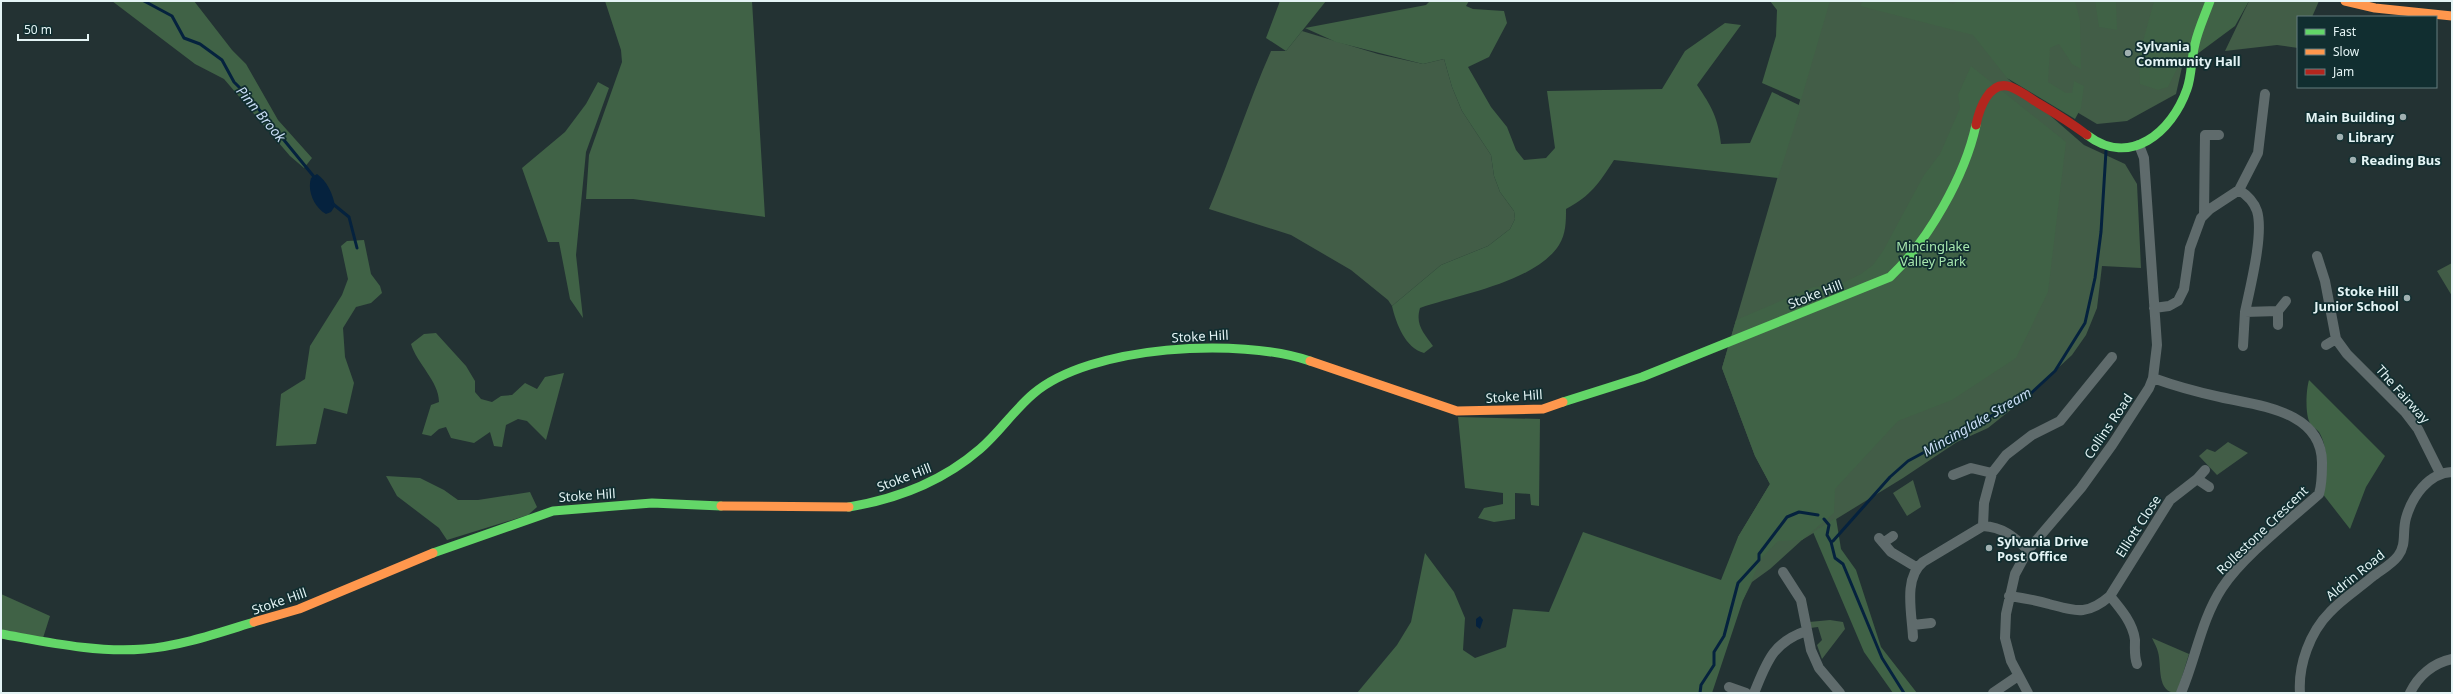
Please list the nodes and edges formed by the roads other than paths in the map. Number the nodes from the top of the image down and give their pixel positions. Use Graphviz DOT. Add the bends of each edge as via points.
graph roads {
  1 [pos="2210,1"];
  2 [pos="2344,1"];
  3 [pos="2452,16"];
  4 [pos="2265,94"];
  5 [pos="2219,135"];
  6 [pos="2139,146"];
  7 [pos="2239,190"];
  8 [pos="2204,214"];
  9 [pos="2317,256"];
  10 [pos="2286,301"];
  11 [pos="2154,308"];
  12 [pos="2278,311"];
  13 [pos="2245,312"];
  14 [pos="2278,325"];
  15 [pos="2336,339"];
  16 [pos="2326,345"];
  17 [pos="2243,346"];
  18 [pos="2112,357"];
  19 [pos="2153,378"];
  20 [pos="2205,470"];
  21 [pos="2452,472"];
  22 [pos="1992,473"];
  23 [pos="2440,473"];
  24 [pos="1953,475"];
  25 [pos="2198,479"];
  26 [pos="2209,487"];
  27 [pos="1984,526"];
  28 [pos="1893,536"];
  29 [pos="2028,550"];
  30 [pos="1916,568"];
  31 [pos="1784,572"];
  32 [pos="2010,596"];
  33 [pos="2110,596"];
  34 [pos="1931,623"];
  35 [pos="1913,625"];
  36 [pos="1806,631"];
  37 [pos="1,634"];
  38 [pos="1913,637"];
  39 [pos="2452,659"];
  40 [pos="2137,664"];
  41 [pos="2018,676"];
  42 [pos="1729,687"];
  43 [pos="1746,693"];
  44 [pos="1754,693"];
  45 [pos="1840,693"];
  46 [pos="1993,693"];
  47 [pos="2028,693"];
  48 [pos="2181,693"];
  49 [pos="2300,693"];
  50 [pos="2410,693"];
  1 -- 6 [label="street, Stoke Hill" via="2195,43 2185,94 2168,123"];
  2 -- 3 [label="street" via="2375,8"];
  4 -- 7 [label="street" via="2258,153"];
  5 -- 8 [label="street" via="2205,135"];
  6 -- 11 [label="street, Collins Road" via="2144,158"];
  6 -- 37 [label="street, Stoke Hill" via="2124,149 2102,145 2009,85 2000,87 1984,99 1970,150 1937,215 1906,260 1890,276 1868,288 1642,377 1543,409 1457,411 1296,356 1242,348 1177,350 1124,356 1083,365 1050,382 1033,394 980,449 954,469 928,484 871,503 849,507 784,508 652,503 553,511 420,558 299,609 182,643 144,649 69,646"];
  7 -- 8 [label="street"];
  7 -- 13 [label="street" via="2252,203 2258,217 2255,261"];
  8 -- 11 [label="street" via="2190,248 2184,289 2178,301 2169,306"];
  9 -- 15 [label="street, The Fairway" via="2325,281"];
  10 -- 12 [label="street"];
  11 -- 19 [label="street, Collins Road" via="2156,345"];
  12 -- 13 [label="street"];
  12 -- 14 [label="street"];
  13 -- 17 [label="street"];
  15 -- 16 [label="street"];
  15 -- 23 [label="street, The Fairway" via="2347,354 2405,412 2418,429"];
  18 -- 22 [label="street" via="2060,421 2032,435 2012,451"];
  19 -- 29 [label="street, Collins Road" via="2149,388 2088,478"];
  19 -- 48 [label="street, Rollestone Crescent" via="2182,389 2286,414 2313,432 2323,450 2322,484 2319,494 2245,561 2222,588 2204,624"];
  20 -- 25 [label="street, Elliott Close"];
  21 -- 23 [label="street"];
  22 -- 24 [label="street" via="1971,468"];
  22 -- 27 [label="street" via="1984,503"];
  23 -- 49 [label="street, Aldrin Road" via="2425,484 2413,499 2405,519 2405,542 2398,556 2329,613 2308,645 2299,678"];
  25 -- 26 [label="street"];
  25 -- 33 [label="street, Elliott Close" via="2170,500"];
  27 -- 29 [label="street" via="2006,531"];
  27 -- 30 [label="street"];
  28 -- 30 [label="street" via="1881,541 1904,562"];
  29 -- 32 [label="street, Collins Road" via="2015,574"];
  30 -- 35 [label="street" via="1911,585"];
  31 -- 36 [label="street" via="1801,600"];
  32 -- 33 [label="street, Elliott Close" via="2079,611 2098,606"];
  32 -- 41 [label="street, Collins Road" via="2006,614 2006,638 2011,661"];
  33 -- 40 [label="street" via="2123,611 2131,626 2135,638 2134,656"];
  34 -- 35 [label="street"];
  35 -- 38 [label="street"];
  36 -- 44 [label="street" via="1788,638 1775,649"];
  36 -- 45 [label="street" via="1819,668"];
  39 -- 50 [label="street" via="2424,672"];
  41 -- 46 [label="street"];
  41 -- 47 [label="street, Collins Road"];
  42 -- 43 [label="street"];
}
